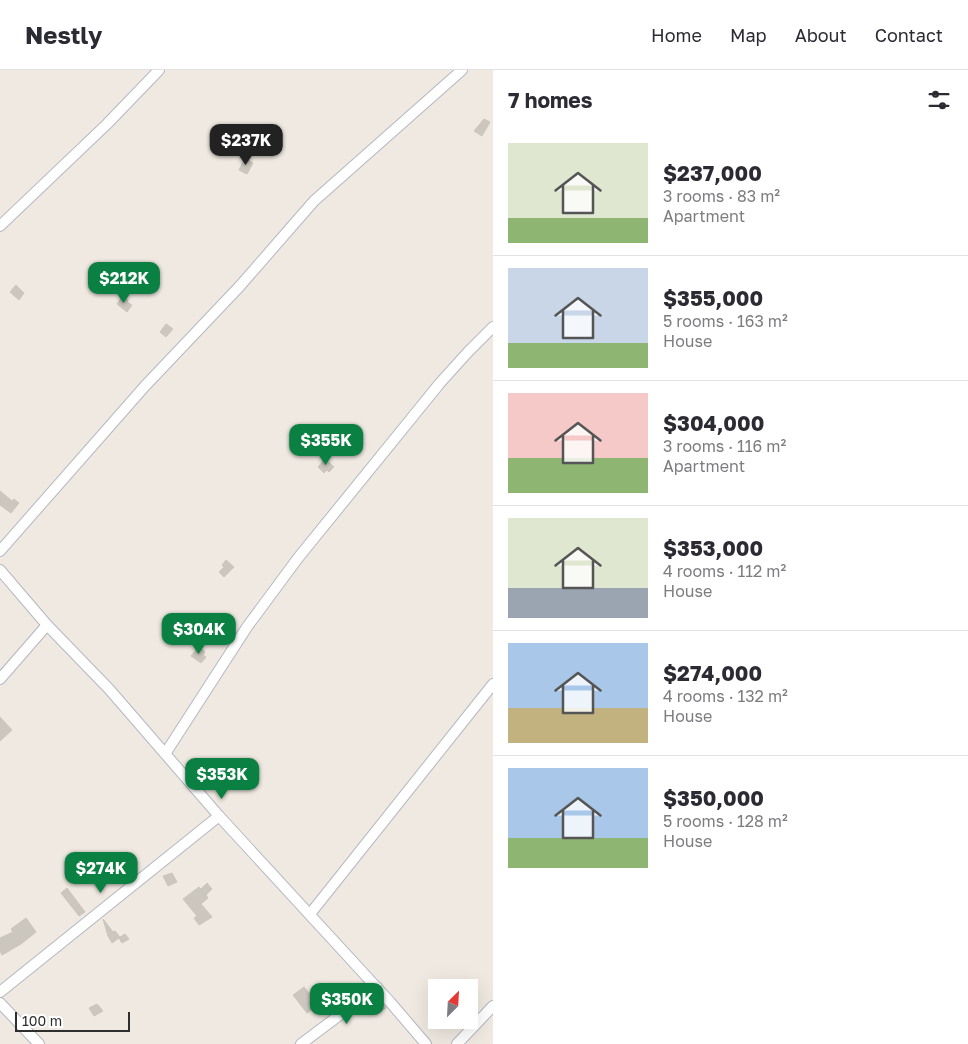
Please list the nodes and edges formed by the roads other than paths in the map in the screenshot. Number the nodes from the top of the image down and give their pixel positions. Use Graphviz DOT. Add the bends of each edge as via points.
graph roads {
  1 [pos="159,70"];
  2 [pos="462,70"];
  3 [pos="0,226"];
  4 [pos="493,327"];
  5 [pos="0,551"];
  6 [pos="0,570"];
  7 [pos="47,625"];
  8 [pos="0,678"];
  9 [pos="493,684"];
  10 [pos="165,754"];
  11 [pos="219,816"];
  12 [pos="310,914"];
  13 [pos="377,987"];
  14 [pos="0,992"];
  15 [pos="0,1002"];
  16 [pos="493,1006"];
  17 [pos="39,1044"];
  18 [pos="301,1044"];
  19 [pos="426,1044"];
  20 [pos="457,1044"];
  1 -- 3 [label="street"];
  2 -- 5 [label="street" via="314,201"];
  4 -- 10 [label="street" via="456,364 298,558 247,627"];
  6 -- 7 [label="street"];
  7 -- 8 [label="street"];
  7 -- 10 [label="street" via="109,689"];
  9 -- 12 [label="street"];
  10 -- 11 [label="street"];
  11 -- 12 [label="street"];
  11 -- 14 [label="street"];
  12 -- 13 [label="street"];
  13 -- 18 [label="street"];
  13 -- 19 [label="street"];
  15 -- 17 [label="street"];
  16 -- 20 [label="street"];
}
